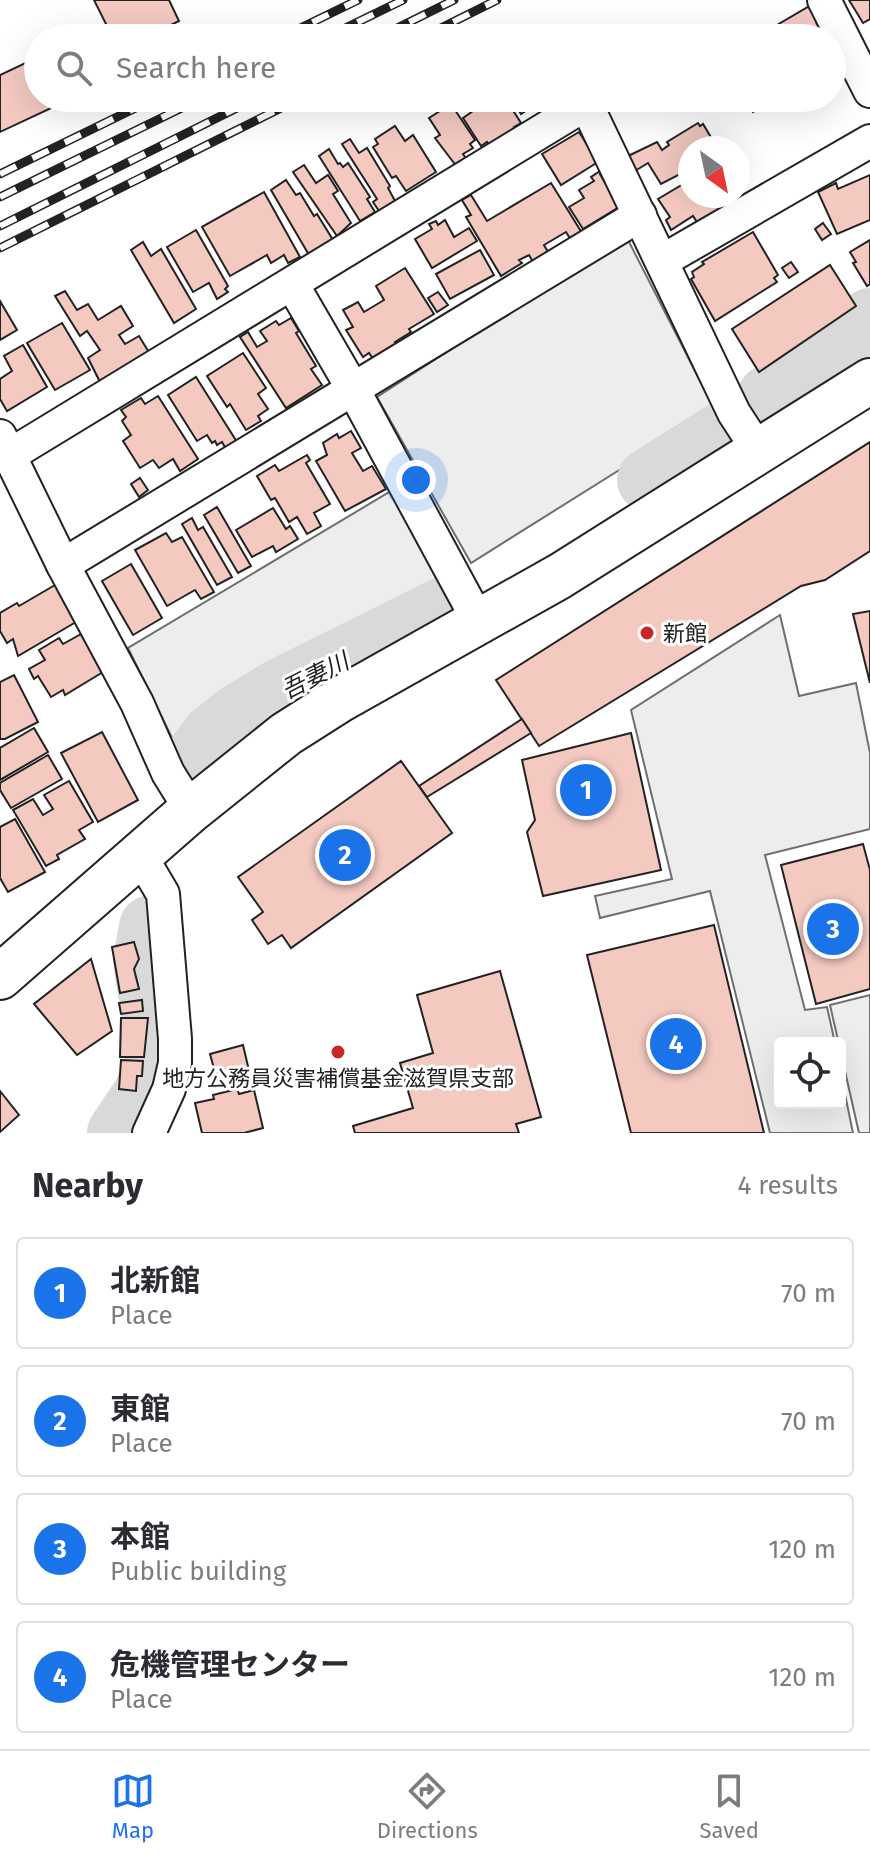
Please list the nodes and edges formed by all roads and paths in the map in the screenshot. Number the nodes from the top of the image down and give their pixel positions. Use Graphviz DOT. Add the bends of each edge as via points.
graph roads {
  1 [pos="824,0"];
  2 [pos="836,24"];
  3 [pos="846,44"];
  4 [pos="870,91"];
  5 [pos="573,112"];
  6 [pos="590,112"];
  7 [pos="870,141"];
  8 [pos="640,215"];
  9 [pos="662,261"];
  10 [pos="292,284"];
  11 [pos="870,381"];
  12 [pos="353,389"];
  13 [pos="747,433"];
  14 [pos="5,446"];
  15 [pos="63,565"];
  16 [pos="479,622"];
  17 [pos="191,810"];
  18 [pos="140,855"];
  19 [pos="4,961"];
  20 [pos="149,1133"];
  1 -- 2 [label="street"];
  3 -- 4 [label="street"];
  5 -- 10 [label="street"];
  6 -- 8 [label="street"];
  7 -- 9 [label="street"];
  8 -- 9 [label="street"];
  8 -- 12 [label="street"];
  9 -- 13 [label="street"];
  10 -- 12 [label="street"];
  10 -- 14 [label="street"];
  11 -- 13 [label="street"];
  12 -- 15 [label="street"];
  12 -- 16 [label="street"];
  13 -- 16 [label="street" via="560,576"];
  14 -- 15 [label="street"];
  15 -- 17 [label="street"];
  16 -- 17 [label="street" via="286,734"];
  17 -- 18 [label="street"];
  18 -- 19 [label="street"];
  18 -- 20 [label="street" via="163,894 175,1039 169,1089"];
}
